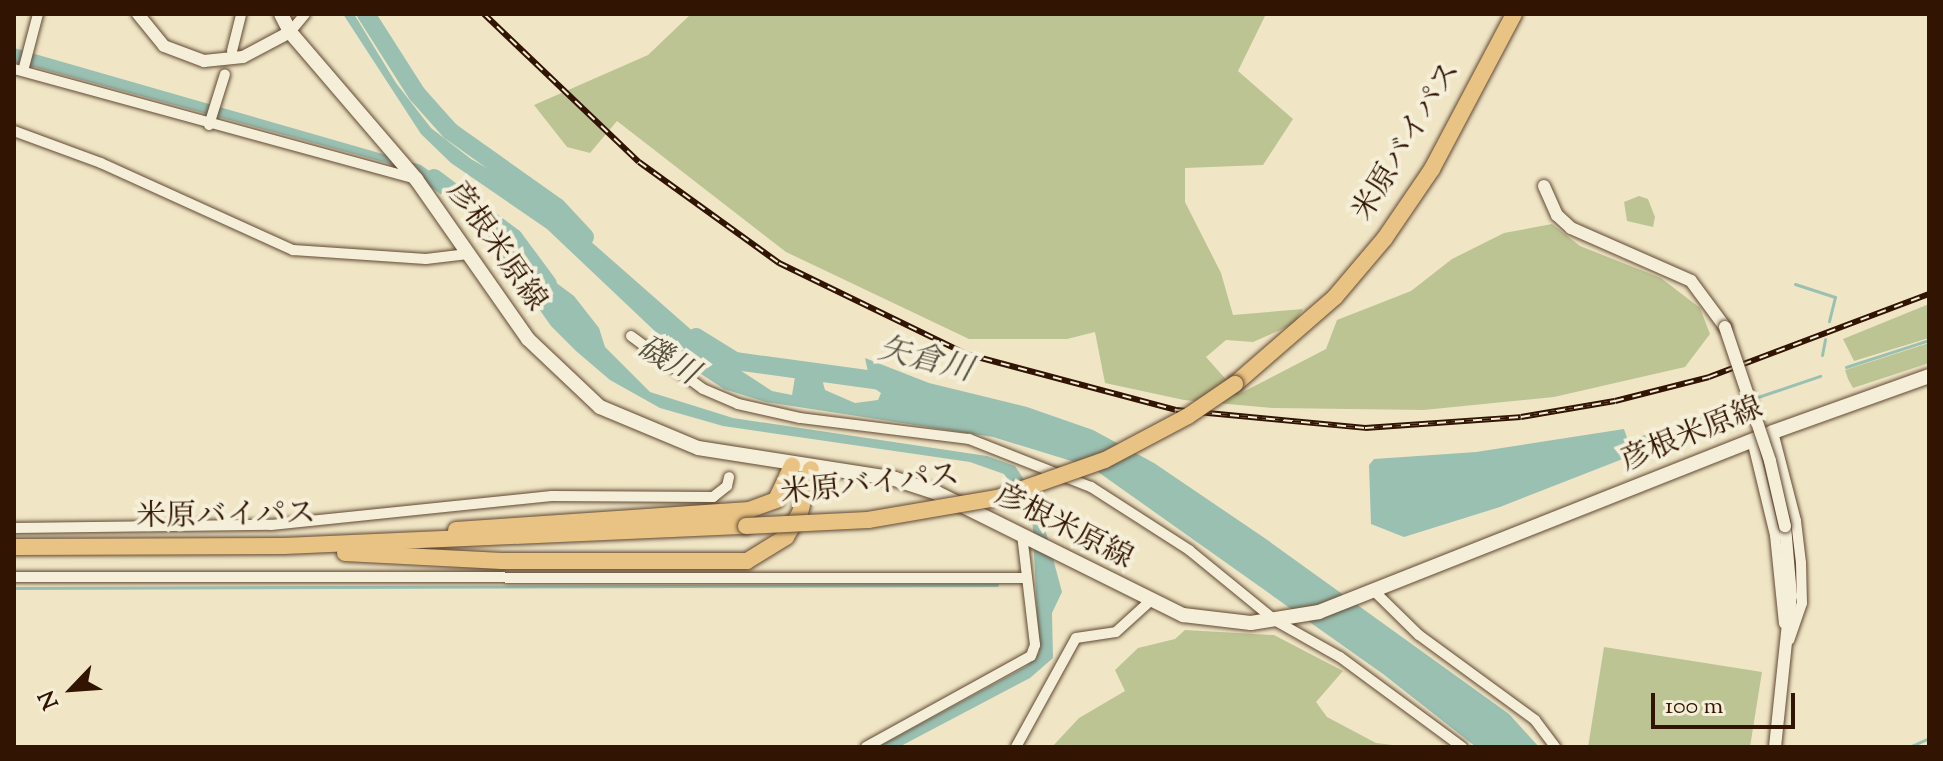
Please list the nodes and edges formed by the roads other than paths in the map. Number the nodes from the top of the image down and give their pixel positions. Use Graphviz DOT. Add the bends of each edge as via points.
graph roads {
  1 [pos="38,14"];
  2 [pos="138,14"];
  3 [pos="241,14"];
  4 [pos="281,14"];
  5 [pos="305,14"];
  6 [pos="1514,14"];
  7 [pos="290,32"];
  8 [pos="232,51"];
  9 [pos="20,69"];
  10 [pos="225,74"];
  11 [pos="210,121"];
  12 [pos="14,131"];
  13 [pos="416,179"];
  14 [pos="1544,186"];
  15 [pos="468,254"];
  16 [pos="631,336"];
  17 [pos="1929,376"];
  18 [pos="1773,432"];
  19 [pos="1752,440"];
  20 [pos="792,465"];
  21 [pos="811,469"];
  22 [pos="729,477"];
  23 [pos="14,528"];
  24 [pos="1026,537"];
  25 [pos="364,543"];
  26 [pos="284,546"];
  27 [pos="14,547"];
  28 [pos="14,577"];
  29 [pos="1027,578"];
  30 [pos="1368,593"];
  31 [pos="1149,602"];
  32 [pos="1281,621"];
  33 [pos="1787,646"];
  34 [pos="866,747"];
  35 [pos="1016,747"];
  36 [pos="1462,747"];
  37 [pos="1555,747"];
  38 [pos="1775,747"];
  1 -- 9 [label="street"];
  2 -- 7 [label="street" via="164,46 204,61 243,57"];
  3 -- 8 [label="street"];
  4 -- 7 [label="main road, 彦根米原線"];
  5 -- 7 [label="street"];
  6 -- 25 [label="highway, 米原バイパス, bridge" via="1432,169 1385,238 1335,297 1235,384 1105,460 997,498 868,520"];
  7 -- 13 [label="main road, 彦根米原線"];
  9 -- 11 [label="street"];
  10 -- 11 [label="street"];
  11 -- 13 [label="street"];
  12 -- 15 [label="street" via="101,163 293,250 426,259"];
  13 -- 15 [label="main road, 彦根米原線"];
  14 -- 33 [label="street, bridge" via="1557,215 1571,228 1691,281 1725,327 1770,461 1785,526 1791,596"];
  15 -- 20 [label="main road, 彦根米原線" via="528,339 600,407 698,448"];
  16 -- 32 [label="street" via="703,389 738,404 800,418 969,439 1091,487 1189,550"];
  17 -- 18 [label="main road, 彦根米原線"];
  18 -- 19 [label="main road, 彦根米原線"];
  18 -- 33 [label="street" via="1801,563 1802,603"];
  19 -- 30 [label="main road, 彦根米原線"];
  19 -- 33 [label="street" via="1775,535"];
  20 -- 21 [label="main road, 彦根米原線"];
  20 -- 25 [label="highway" via="776,500 749,510 553,519"];
  21 -- 24 [label="main road, 彦根米原線" via="895,479 937,493"];
  21 -- 26 [label="highway" via="800,513 786,537 761,557 736,563 502,561"];
  22 -- 23 [label="street" via="727,486 713,497 552,496 271,525"];
  24 -- 29 [label="street"];
  24 -- 31 [label="main road, 彦根米原線"];
  25 -- 26 [label="highway, 米原バイパス"];
  26 -- 27 [label="highway, 米原バイパス"];
  28 -- 29 [label="street"];
  29 -- 34 [label="street" via="1035,645 1031,656"];
  30 -- 32 [label="main road, 彦根米原線"];
  30 -- 37 [label="street" via="1535,720"];
  31 -- 32 [label="main road, 彦根米原線" via="1207,619"];
  31 -- 35 [label="street" via="1116,632 1076,638"];
  32 -- 36 [label="street" via="1340,657"];
  33 -- 38 [label="street"];
}
